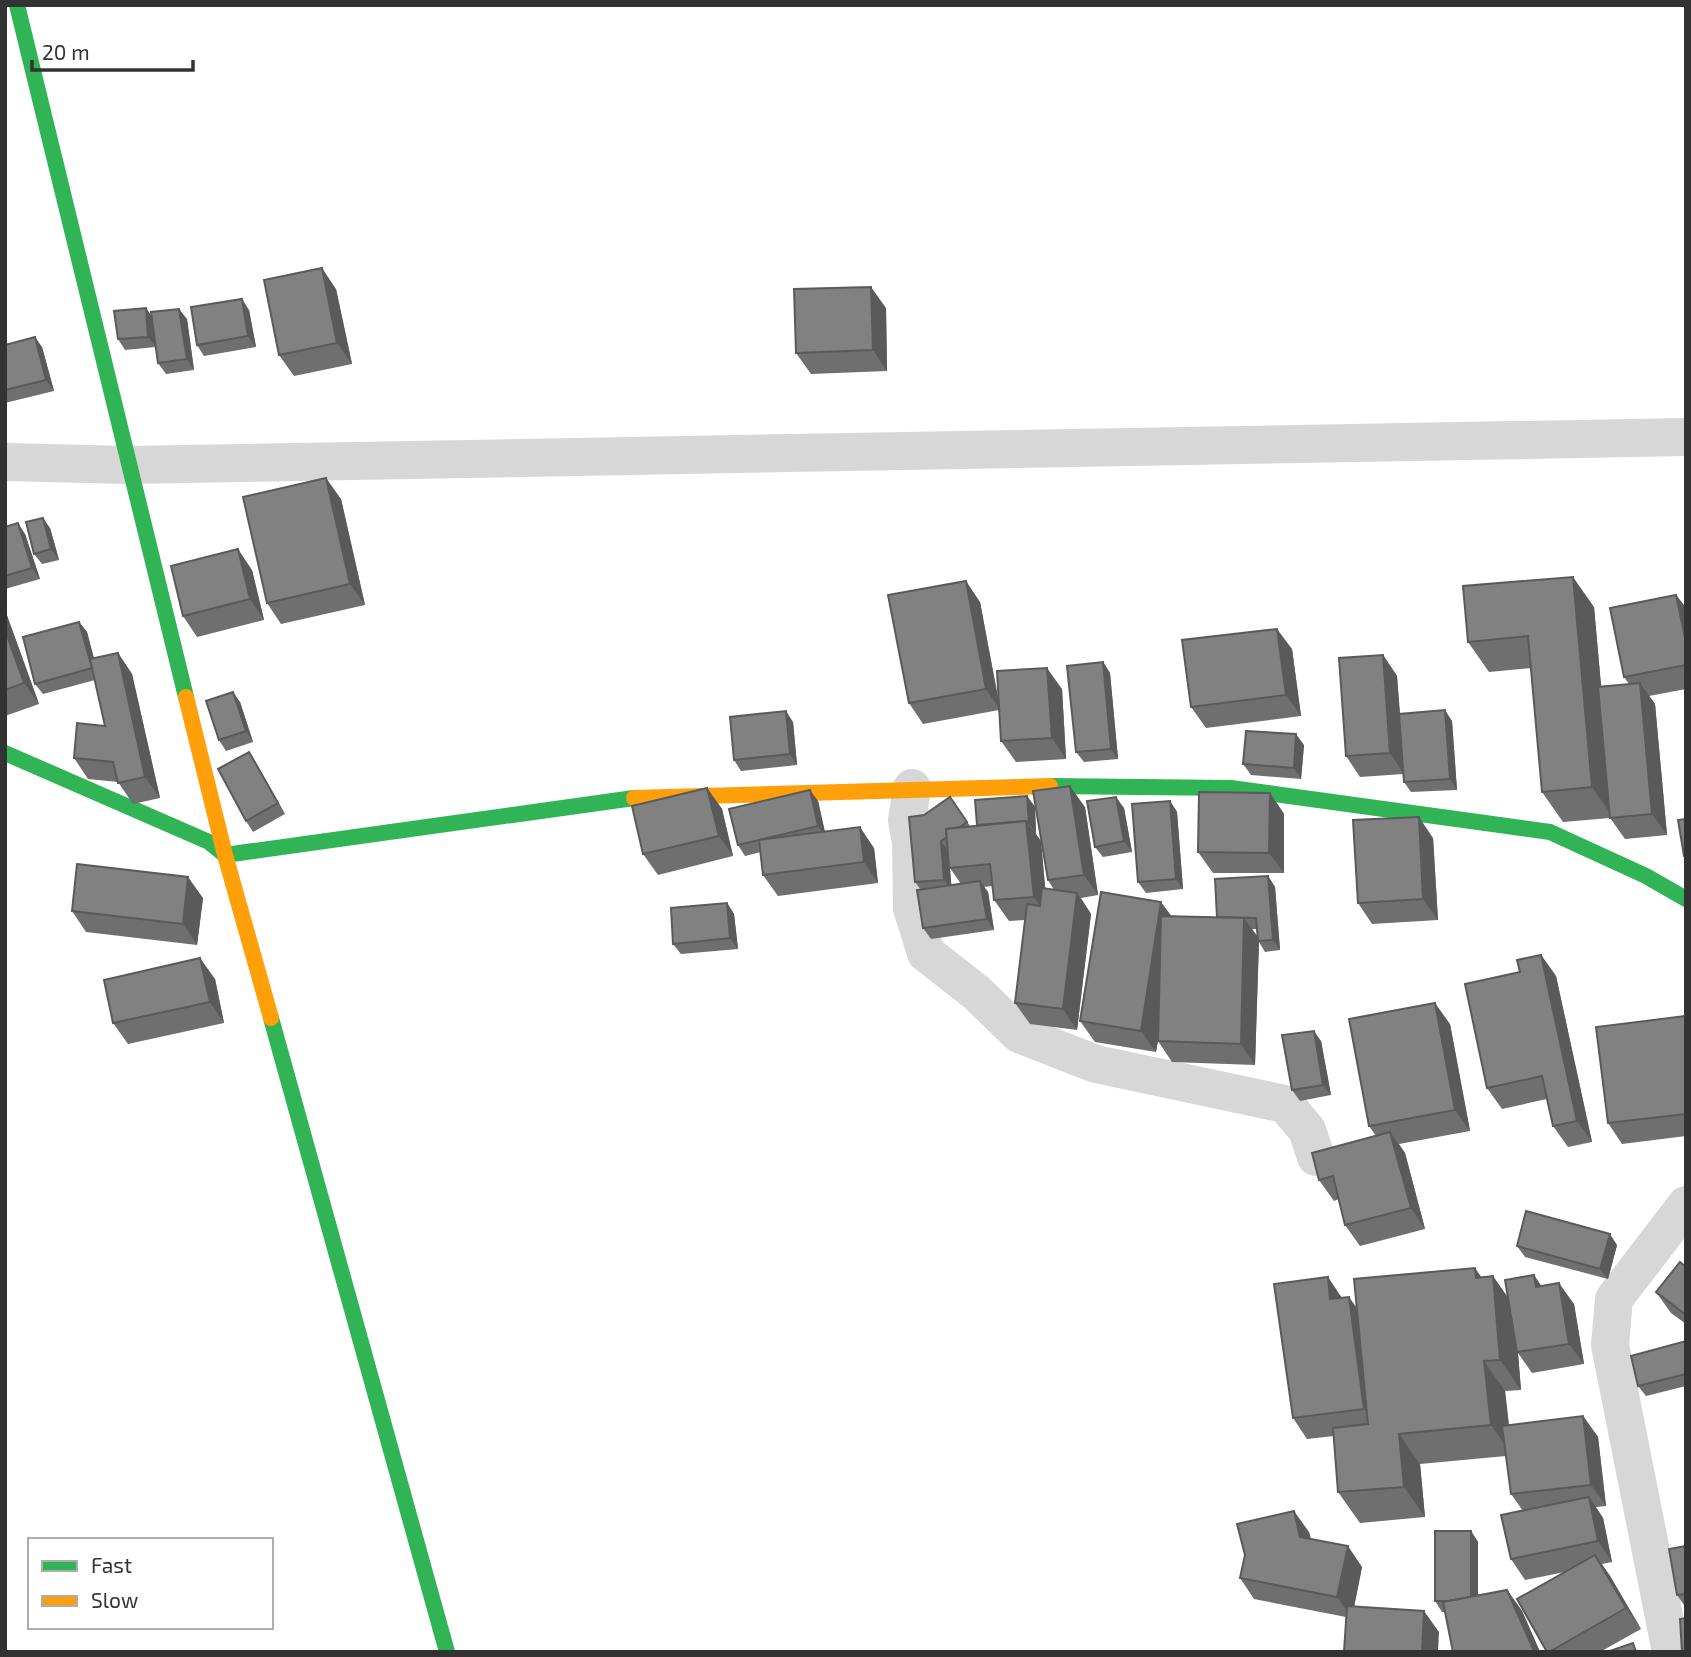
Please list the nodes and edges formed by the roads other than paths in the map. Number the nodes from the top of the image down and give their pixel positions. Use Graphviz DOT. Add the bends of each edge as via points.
graph roads {
  1 [pos="17,5"];
  2 [pos="1686,437"];
  3 [pos="5,462"];
  4 [pos="128,465"];
  5 [pos="5,753"];
  6 [pos="912,788"];
  7 [pos="225,855"];
  8 [pos="1686,899"];
  9 [pos="1316,1157"];
  10 [pos="1686,1205"];
  11 [pos="447,1652"];
  12 [pos="1671,1652"];
  1 -- 4 [label="street"];
  2 -- 4 [label="street"];
  3 -- 4 [label="street"];
  4 -- 7 [label="street"];
  5 -- 7 [label="street" via="209,842"];
  6 -- 7 [label="street" via="649,796"];
  6 -- 8 [label="street" via="1230,788 1550,832"];
  6 -- 9 [label="street" via="907,820 912,908 926,953 1019,1034 1096,1064 1285,1104 1307,1130"];
  7 -- 11 [label="street"];
  10 -- 12 [label="street" via="1614,1299 1610,1345"];
}
